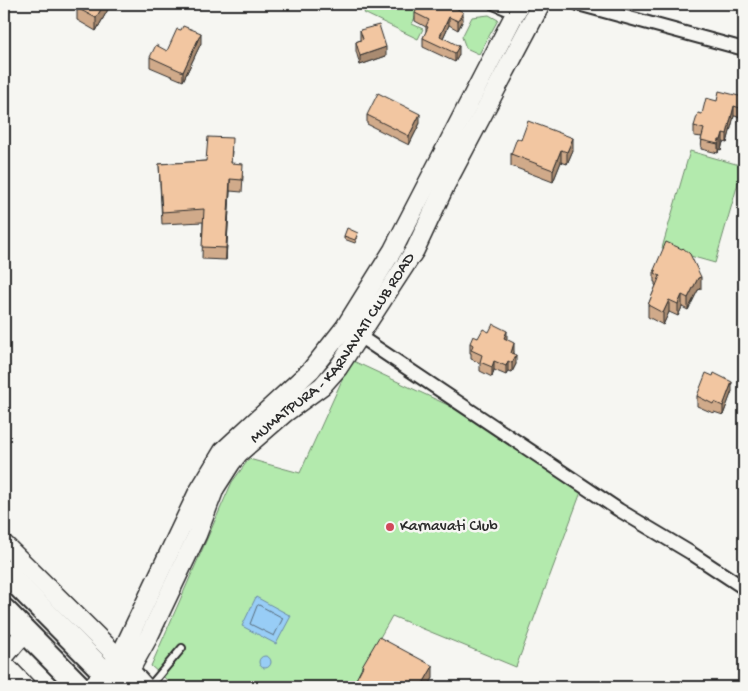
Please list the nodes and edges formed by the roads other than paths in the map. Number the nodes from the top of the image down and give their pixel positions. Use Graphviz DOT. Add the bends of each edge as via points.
graph roads {
  1 [pos="496,4"];
  2 [pos="541,4"];
  3 [pos="578,4"];
  4 [pos="518,8"];
  5 [pos="744,49"];
  6 [pos="352,331"];
  7 [pos="4,544"];
  8 [pos="4,571"];
  9 [pos="744,588"];
  10 [pos="4,610"];
  11 [pos="11,644"];
  12 [pos="182,648"];
  13 [pos="4,664"];
  14 [pos="113,678"];
  15 [pos="26,687"];
  16 [pos="80,687"];
  17 [pos="147,687"];
  1 -- 4 [label="street"];
  2 -- 6 [label="street, MUMATPURA - KARNAVATI CLUB ROAD" via="415,250"];
  3 -- 5 [label="street"];
  4 -- 6 [label="street, MUMATPURA - KARNAVATI CLUB ROAD"];
  6 -- 9 [label="street" via="619,510"];
  6 -- 14 [label="street, MUMATPURA - KARNAVATI CLUB ROAD" via="338,368 322,386 285,413 231,463 215,488 197,535 149,636"];
  7 -- 14 [label="street"];
  8 -- 14 [label="highway"];
  10 -- 11 [label="highway"];
  11 -- 16 [label="highway"];
  12 -- 17 [label="lane"];
  13 -- 15 [label="street"];
  14 -- 17 [label="street"];
}
